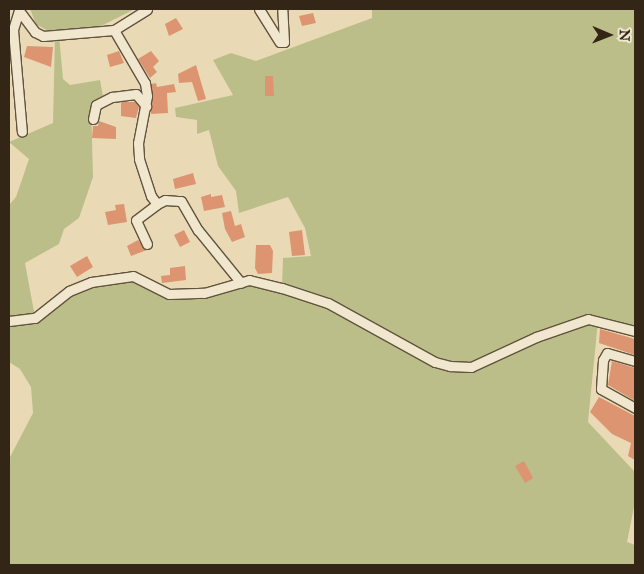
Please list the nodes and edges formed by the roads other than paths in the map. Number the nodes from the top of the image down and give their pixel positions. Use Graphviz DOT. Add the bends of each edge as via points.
graph roads {
  1 [pos="147,9"];
  2 [pos="259,9"];
  3 [pos="282,9"];
  4 [pos="19,11"];
  5 [pos="114,30"];
  6 [pos="146,106"];
  7 [pos="93,119"];
  8 [pos="22,132"];
  9 [pos="157,204"];
  10 [pos="147,244"];
  11 [pos="241,283"];
  12 [pos="9,321"];
  13 [pos="635,331"];
  14 [pos="635,361"];
  15 [pos="635,408"];
  1 -- 5 [label="street"];
  2 -- 3 [label="street" via="280,42 284,42"];
  4 -- 5 [label="street" via="35,32 43,36"];
  4 -- 8 [label="street" via="13,30"];
  5 -- 6 [label="street" via="142,73"];
  6 -- 7 [label="street" via="136,94 112,97 96,105"];
  6 -- 9 [label="street" via="138,159"];
  9 -- 10 [label="street" via="136,220"];
  9 -- 11 [label="street" via="165,200 181,202 198,230"];
  11 -- 12 [label="street" via="204,293 169,294 133,276 116,278 69,291 35,318"];
  11 -- 13 [label="street" via="260,282 328,303 435,362 450,366 471,367 536,337 588,318"];
  14 -- 15 [label="street" via="607,352 602,360 601,389"];
}
